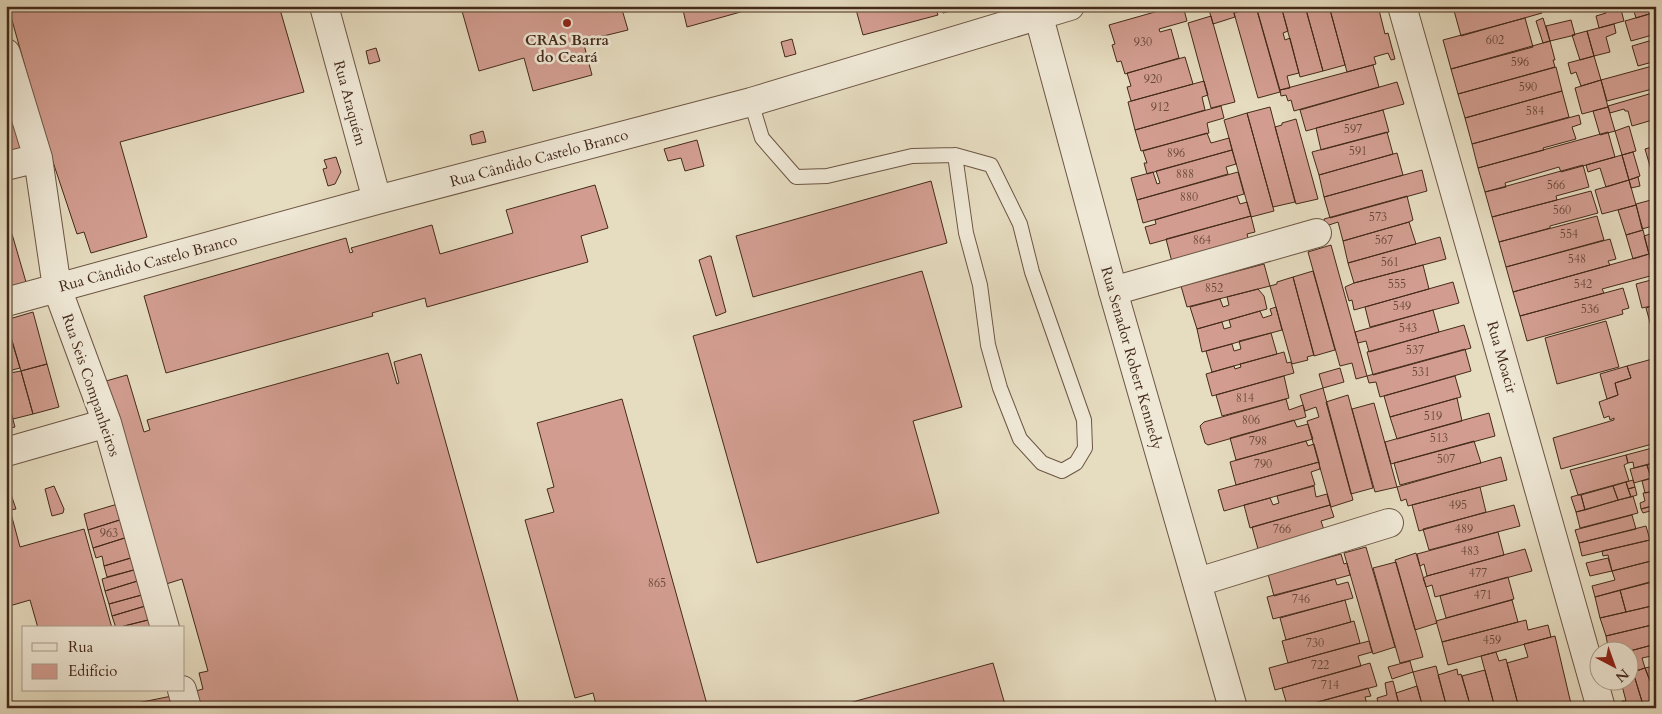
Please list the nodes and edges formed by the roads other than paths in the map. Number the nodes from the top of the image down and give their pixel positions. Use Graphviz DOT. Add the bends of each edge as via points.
graph roads {
  1 [pos="324,6"];
  2 [pos="1070,6"];
  3 [pos="1402,6"];
  4 [pos="1037,11"];
  5 [pos="6,53"];
  6 [pos="751,102"];
  7 [pos="954,155"];
  8 [pos="38,158"];
  9 [pos="6,166"];
  10 [pos="377,200"];
  11 [pos="1317,233"];
  12 [pos="57,288"];
  13 [pos="1113,291"];
  14 [pos="6,302"];
  15 [pos="107,423"];
  16 [pos="6,452"];
  17 [pos="1389,523"];
  18 [pos="1198,582"];
  19 [pos="164,626"];
  20 [pos="183,692"];
  21 [pos="187,708"];
  22 [pos="1233,708"];
  23 [pos="1601,708"];
  1 -- 10 [label="street, Rua Araquém"];
  2 -- 4 [label="street, Rua Cândido Castelo Branco"];
  3 -- 23 [label="street, Rua Moacir"];
  4 -- 6 [label="street, Rua Cândido Castelo Branco"];
  4 -- 13 [label="street, Rua Senador Robert Kennedy"];
  5 -- 8 [label="street, Rua Seis Companheiros"];
  6 -- 7 [label="lane" via="762,138 796,177 827,176 912,156"];
  6 -- 10 [label="street, Rua Cândido Castelo Branco"];
  7 -- 7 [label="lane" via="991,165 1020,224 1032,272 1084,420 1084,448 1076,463 1062,471 1042,463 1020,439 1000,388 988,345 980,285 966,233"];
  8 -- 9 [label="street"];
  8 -- 12 [label="street, Rua Seis Companheiros"];
  10 -- 12 [label="street, Rua Cândido Castelo Branco"];
  11 -- 13 [label="street"];
  12 -- 14 [label="street, Rua Cândido Castelo Branco"];
  12 -- 15 [label="street, Rua Seis Companheiros"];
  13 -- 18 [label="street, Rua Senador Robert Kennedy"];
  15 -- 16 [label="street"];
  15 -- 19 [label="street, Rua Seis Companheiros"];
  17 -- 18 [label="street"];
  18 -- 22 [label="street, Rua Senador Robert Kennedy"];
  20 -- 21 [label="street"];
}
